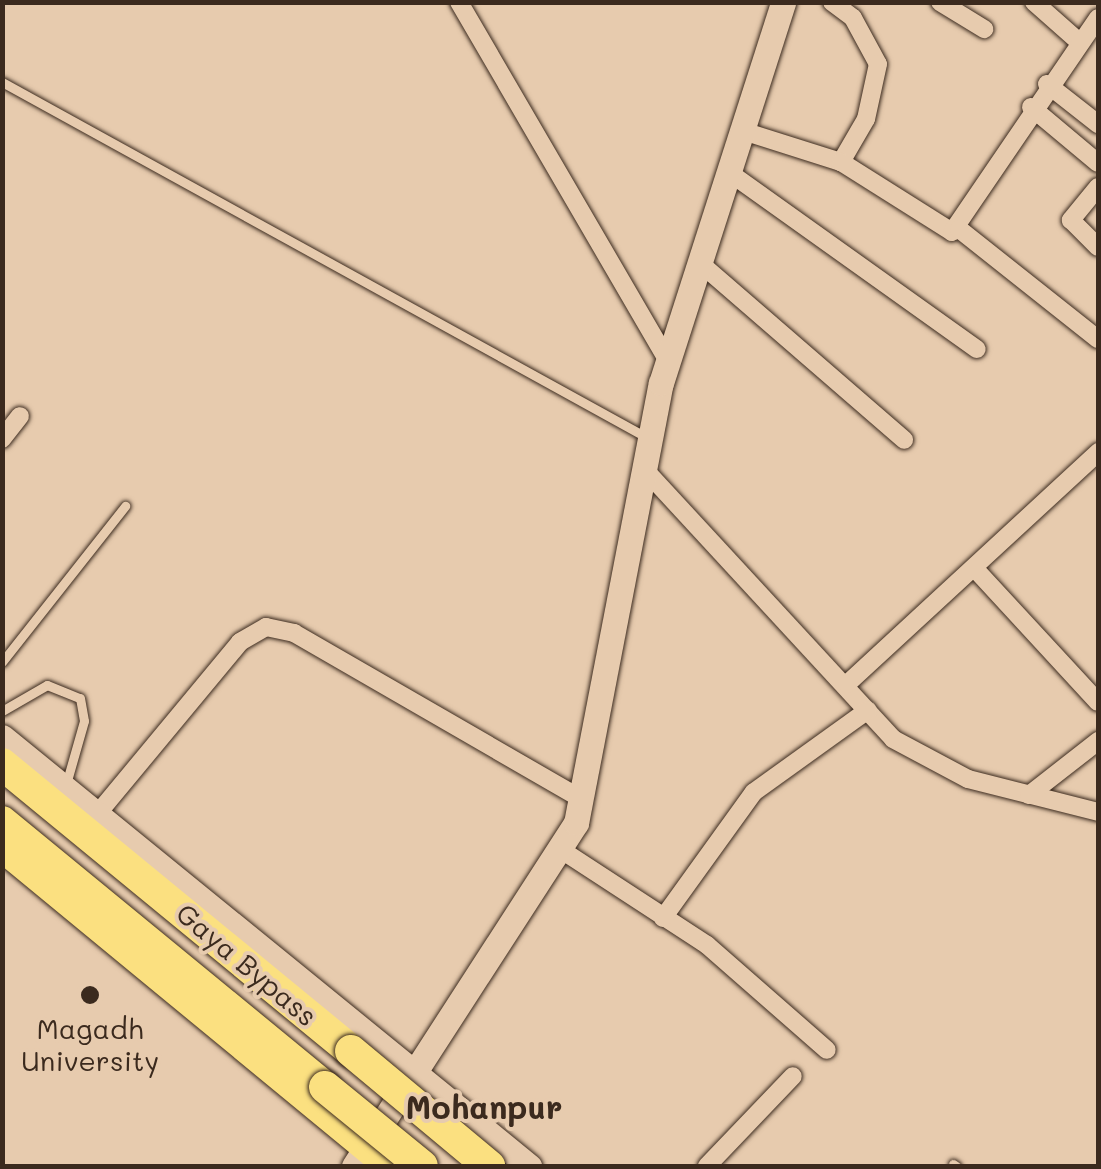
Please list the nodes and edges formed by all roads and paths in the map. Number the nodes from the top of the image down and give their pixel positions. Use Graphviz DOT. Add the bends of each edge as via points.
graph roads {
  1 [pos="459,2"];
  2 [pos="783,2"];
  3 [pos="832,2"];
  4 [pos="940,2"];
  5 [pos="1034,2"];
  6 [pos="1097,21"];
  7 [pos="984,29"];
  8 [pos="1077,40"];
  9 [pos="2,82"];
  10 [pos="1047,84"];
  11 [pos="1031,108"];
  12 [pos="1098,124"];
  13 [pos="743,132"];
  14 [pos="841,162"];
  15 [pos="1098,163"];
  16 [pos="730,173"];
  17 [pos="1098,187"];
  18 [pos="959,229"];
  19 [pos="1098,247"];
  20 [pos="700,263"];
  21 [pos="1098,339"];
  22 [pos="977,349"];
  23 [pos="667,359"];
  24 [pos="20,416"];
  25 [pos="2,439"];
  26 [pos="651,440"];
  27 [pos="904,440"];
  28 [pos="1098,452"];
  29 [pos="646,472"];
  30 [pos="125,506"];
  31 [pos="978,571"];
  32 [pos="2,662"];
  33 [pos="847,684"];
  34 [pos="1098,702"];
  35 [pos="868,710"];
  36 [pos="2,711"];
  37 [pos="2,737"];
  38 [pos="1098,740"];
  39 [pos="2,764"];
  40 [pos="65,786"];
  41 [pos="1029,795"];
  42 [pos="582,799"];
  43 [pos="99,812"];
  44 [pos="1098,812"];
  45 [pos="2,822"];
  46 [pos="2,848"];
  47 [pos="562,850"];
  48 [pos="663,918"];
  49 [pos="827,1050"];
  50 [pos="415,1073"];
  51 [pos="794,1076"];
  52 [pos="371,1159"];
  53 [pos="422,1166"];
  54 [pos="489,1166"];
  55 [pos="529,1166"];
  56 [pos="708,1166"];
  1 -- 23 [label="street"];
  2 -- 13 [label="street"];
  3 -- 14 [label="street" via="853,18 878,64 866,119"];
  4 -- 7 [label="street"];
  5 -- 8 [label="street"];
  6 -- 8 [label="street"];
  8 -- 10 [label="street"];
  9 -- 26 [label="lane"];
  10 -- 11 [label="street"];
  10 -- 12 [label="street"];
  11 -- 15 [label="street"];
  11 -- 18 [label="street"];
  13 -- 14 [label="street"];
  13 -- 16 [label="street"];
  14 -- 18 [label="street" via="943,229"];
  16 -- 20 [label="street"];
  16 -- 22 [label="street"];
  17 -- 19 [label="street" via="1072,220"];
  18 -- 21 [label="street"];
  20 -- 23 [label="street"];
  20 -- 27 [label="street"];
  23 -- 26 [label="street"];
  24 -- 25 [label="street"];
  26 -- 29 [label="street"];
  28 -- 31 [label="street"];
  29 -- 33 [label="street"];
  29 -- 42 [label="street"];
  30 -- 32 [label="lane"];
  31 -- 33 [label="street"];
  31 -- 34 [label="street"];
  33 -- 35 [label="street"];
  35 -- 41 [label="street" via="912,752"];
  35 -- 48 [label="street" via="754,792"];
  36 -- 40 [label="lane" via="47,685 80,698 84,722"];
  37 -- 40 [label="street"];
  38 -- 41 [label="street"];
  39 -- 54 [label="highway, Gaya Bypass, bridge"];
  40 -- 43 [label="street"];
  41 -- 44 [label="street"];
  42 -- 43 [label="street" via="294,633 266,626 240,642"];
  42 -- 47 [label="street"];
  43 -- 50 [label="street"];
  45 -- 53 [label="highway, bridge"];
  46 -- 52 [label="main road"];
  47 -- 48 [label="street"];
  47 -- 50 [label="street"];
  48 -- 49 [label="street" via="725,959"];
  50 -- 52 [label="street"];
  50 -- 55 [label="street"];
  51 -- 56 [label="street"];
}
